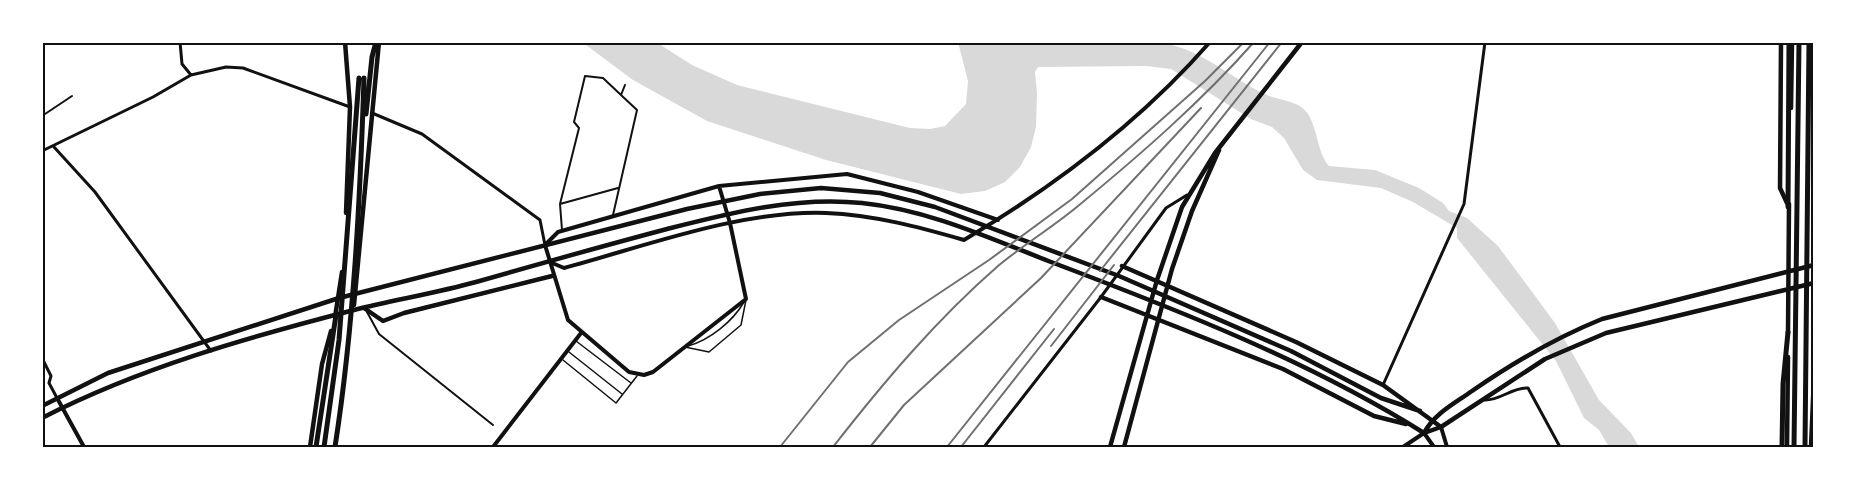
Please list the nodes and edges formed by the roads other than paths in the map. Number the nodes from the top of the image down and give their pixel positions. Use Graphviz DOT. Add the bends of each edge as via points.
graph roads {
  1 [pos="180,42"];
  2 [pos="345,42"];
  3 [pos="378,42"];
  4 [pos="1210,42"];
  5 [pos="1302,42"];
  6 [pos="1485,42"];
  7 [pos="1781,42"];
  8 [pos="1790,42"];
  9 [pos="1799,42"];
  10 [pos="1811,42"];
  11 [pos="190,75"];
  12 [pos="626,85"];
  13 [pos="621,95"];
  14 [pos="72,96"];
  15 [pos="350,107"];
  16 [pos="371,113"];
  17 [pos="42,116"];
  18 [pos="362,136"];
  19 [pos="1814,143"];
  20 [pos="54,147"];
  21 [pos="1219,150"];
  22 [pos="42,151"];
  23 [pos="719,186"];
  24 [pos="619,188"];
  25 [pos="1187,195"];
  26 [pos="560,204"];
  27 [pos="1788,207"];
  28 [pos="613,216"];
  29 [pos="998,220"];
  30 [pos="730,223"];
  31 [pos="562,231"];
  32 [pos="545,246"];
  33 [pos="548,261"];
  34 [pos="1814,265"];
  35 [pos="1122,266"];
  36 [pos="1788,273"];
  37 [pos="494,276"];
  38 [pos="552,276"];
  39 [pos="1157,280"];
  40 [pos="1814,283"];
  41 [pos="1168,285"];
  42 [pos="498,288"];
  43 [pos="1788,290"];
  44 [pos="356,294"];
  45 [pos="1101,297"];
  46 [pos="339,298"];
  47 [pos="746,299"];
  48 [pos="364,308"];
  49 [pos="353,310"];
  50 [pos="336,315"];
  51 [pos="1148,316"];
  52 [pos="1159,321"];
  53 [pos="1788,332"];
  54 [pos="580,333"];
  55 [pos="576,340"];
  56 [pos="201,341"];
  57 [pos="685,347"];
  58 [pos="211,351"];
  59 [pos="568,351"];
  60 [pos="42,358"];
  61 [pos="562,359"];
  62 [pos="638,375"];
  63 [pos="1814,376"];
  64 [pos="42,381"];
  65 [pos="49,383"];
  66 [pos="632,383"];
  67 [pos="1383,385"];
  68 [pos="622,395"];
  69 [pos="57,398"];
  70 [pos="1484,400"];
  71 [pos="42,406"];
  72 [pos="62,407"];
  73 [pos="1420,411"];
  74 [pos="42,418"];
  75 [pos="1432,418"];
  76 [pos="493,425"];
  77 [pos="1411,425"];
  78 [pos="1441,427"];
  79 [pos="1424,433"];
  80 [pos="84,447"];
  81 [pos="310,447"];
  82 [pos="317,447"];
  83 [pos="324,447"];
  84 [pos="334,447"];
  85 [pos="493,447"];
  86 [pos="984,447"];
  87 [pos="1110,447"];
  88 [pos="1124,447"];
  89 [pos="1403,447"];
  90 [pos="1434,447"];
  91 [pos="1447,447"];
  92 [pos="1560,447"];
  93 [pos="1782,447"];
  94 [pos="1787,447"];
  95 [pos="1794,447"];
  96 [pos="1805,447"];
  97 [pos="1811,447"];
  1 -- 11 [label="street" via="182,64"];
  2 -- 15 [label="main road"];
  3 -- 16 [label="main road"];
  3 -- 18 [label="highway" via="372,57"];
  4 -- 29 [label="street" via="1180,76 1112,138"];
  5 -- 21 [label="main road"];
  6 -- 67 [label="street" via="1461,211"];
  7 -- 27 [label="main road" via="1780,188"];
  8 -- 27 [label="main road"];
  8 -- 27 [label="highway"];
  9 -- 95 [label="highway"];
  10 -- 19 [label="main road"];
  10 -- 96 [label="highway"];
  11 -- 15 [label="street" via="226,67 243,68"];
  11 -- 20 [label="street"];
  12 -- 13 [label="street"];
  13 -- 24 [label="street" via="638,110"];
  13 -- 26 [label="street" via="603,78 585,76 574,122 579,128"];
  14 -- 17 [label="street"];
  15 -- 46 [label="main road"];
  16 -- 32 [label="street" via="422,134 540,220"];
  16 -- 44 [label="main road"];
  18 -- 83 [label="highway" via="362,78 339,340"];
  18 -- 84 [label="highway" via="349,341"];
  20 -- 22 [label="street"];
  20 -- 56 [label="street" via="95,192"];
  21 -- 25 [label="main road"];
  21 -- 41 [label="main road" via="1197,198"];
  23 -- 28 [label="street"];
  23 -- 29 [label="street" via="847,174 918,192"];
  23 -- 30 [label="street"];
  24 -- 26 [label="street"];
  24 -- 28 [label="street"];
  25 -- 35 [label="street" via="1166,208"];
  25 -- 39 [label="main road"];
  26 -- 31 [label="street"];
  27 -- 36 [label="main road"];
  28 -- 31 [label="street"];
  29 -- 30 [label="street" via="964,240 900,222 827,213"];
  30 -- 33 [label="street" via="564,268"];
  30 -- 47 [label="street"];
  31 -- 32 [label="street"];
  32 -- 33 [label="street"];
  32 -- 44 [label="main road"];
  32 -- 73 [label="main road" via="760,194 821,188 862,190 935,207 1109,272 1291,351 1381,398"];
  33 -- 37 [label="main road"];
  33 -- 38 [label="street"];
  33 -- 77 [label="main road" via="743,210 822,201 877,204 942,220 1115,286 1288,360"];
  34 -- 36 [label="main road"];
  35 -- 39 [label="main road"];
  35 -- 45 [label="street"];
  36 -- 43 [label="main road"];
  36 -- 75 [label="main road" via="1602,319 1539,348"];
  37 -- 42 [label="main road"];
  37 -- 48 [label="main road"];
  38 -- 42 [label="main road"];
  38 -- 54 [label="street" via="568,320"];
  39 -- 41 [label="main road"];
  39 -- 51 [label="main road"];
  40 -- 43 [label="main road"];
  41 -- 52 [label="main road"];
  41 -- 67 [label="main road"];
  42 -- 48 [label="main road" via="383,321"];
  43 -- 53 [label="main road"];
  43 -- 70 [label="main road" via="1606,333 1545,359"];
  44 -- 46 [label="main road"];
  44 -- 49 [label="main road"];
  45 -- 51 [label="main road"];
  45 -- 86 [label="street"];
  46 -- 50 [label="main road"];
  46 -- 56 [label="main road"];
  47 -- 57 [label="street"];
  47 -- 57 [label="lane" via="741,325 709,352"];
  48 -- 49 [label="main road"];
  48 -- 76 [label="street" via="379,334"];
  49 -- 50 [label="main road"];
  49 -- 84 [label="main road"];
  50 -- 58 [label="main road"];
  50 -- 81 [label="main road" via="322,364"];
  50 -- 82 [label="main road"];
  50 -- 82 [label="highway"];
  51 -- 52 [label="main road"];
  51 -- 87 [label="main road"];
  52 -- 77 [label="main road" via="1282,369 1374,416"];
  52 -- 88 [label="main road"];
  53 -- 93 [label="highway"];
  53 -- 94 [label="main road"];
  54 -- 55 [label="street"];
  54 -- 62 [label="street" via="620,366"];
  55 -- 59 [label="street"];
  55 -- 66 [label="lane"];
  56 -- 58 [label="street"];
  56 -- 69 [label="main road" via="108,373"];
  57 -- 62 [label="street" via="653,372"];
  58 -- 72 [label="main road" via="111,385"];
  59 -- 61 [label="street"];
  59 -- 68 [label="lane"];
  60 -- 65 [label="street" via="51,375"];
  61 -- 68 [label="lane" via="616,403"];
  61 -- 85 [label="street"];
  62 -- 66 [label="lane"];
  63 -- 97 [label="main road"];
  64 -- 65 [label="street"];
  65 -- 69 [label="street"];
  66 -- 68 [label="lane"];
  67 -- 73 [label="main road"];
  69 -- 71 [label="main road"];
  69 -- 72 [label="street"];
  70 -- 78 [label="main road"];
  70 -- 92 [label="street" via="1528,388"];
  72 -- 74 [label="main road"];
  72 -- 80 [label="street"];
  73 -- 75 [label="main road"];
  75 -- 78 [label="main road"];
  75 -- 79 [label="main road"];
  77 -- 79 [label="main road"];
  78 -- 79 [label="main road"];
  78 -- 91 [label="street"];
  79 -- 89 [label="street"];
  79 -- 90 [label="street"];
}
